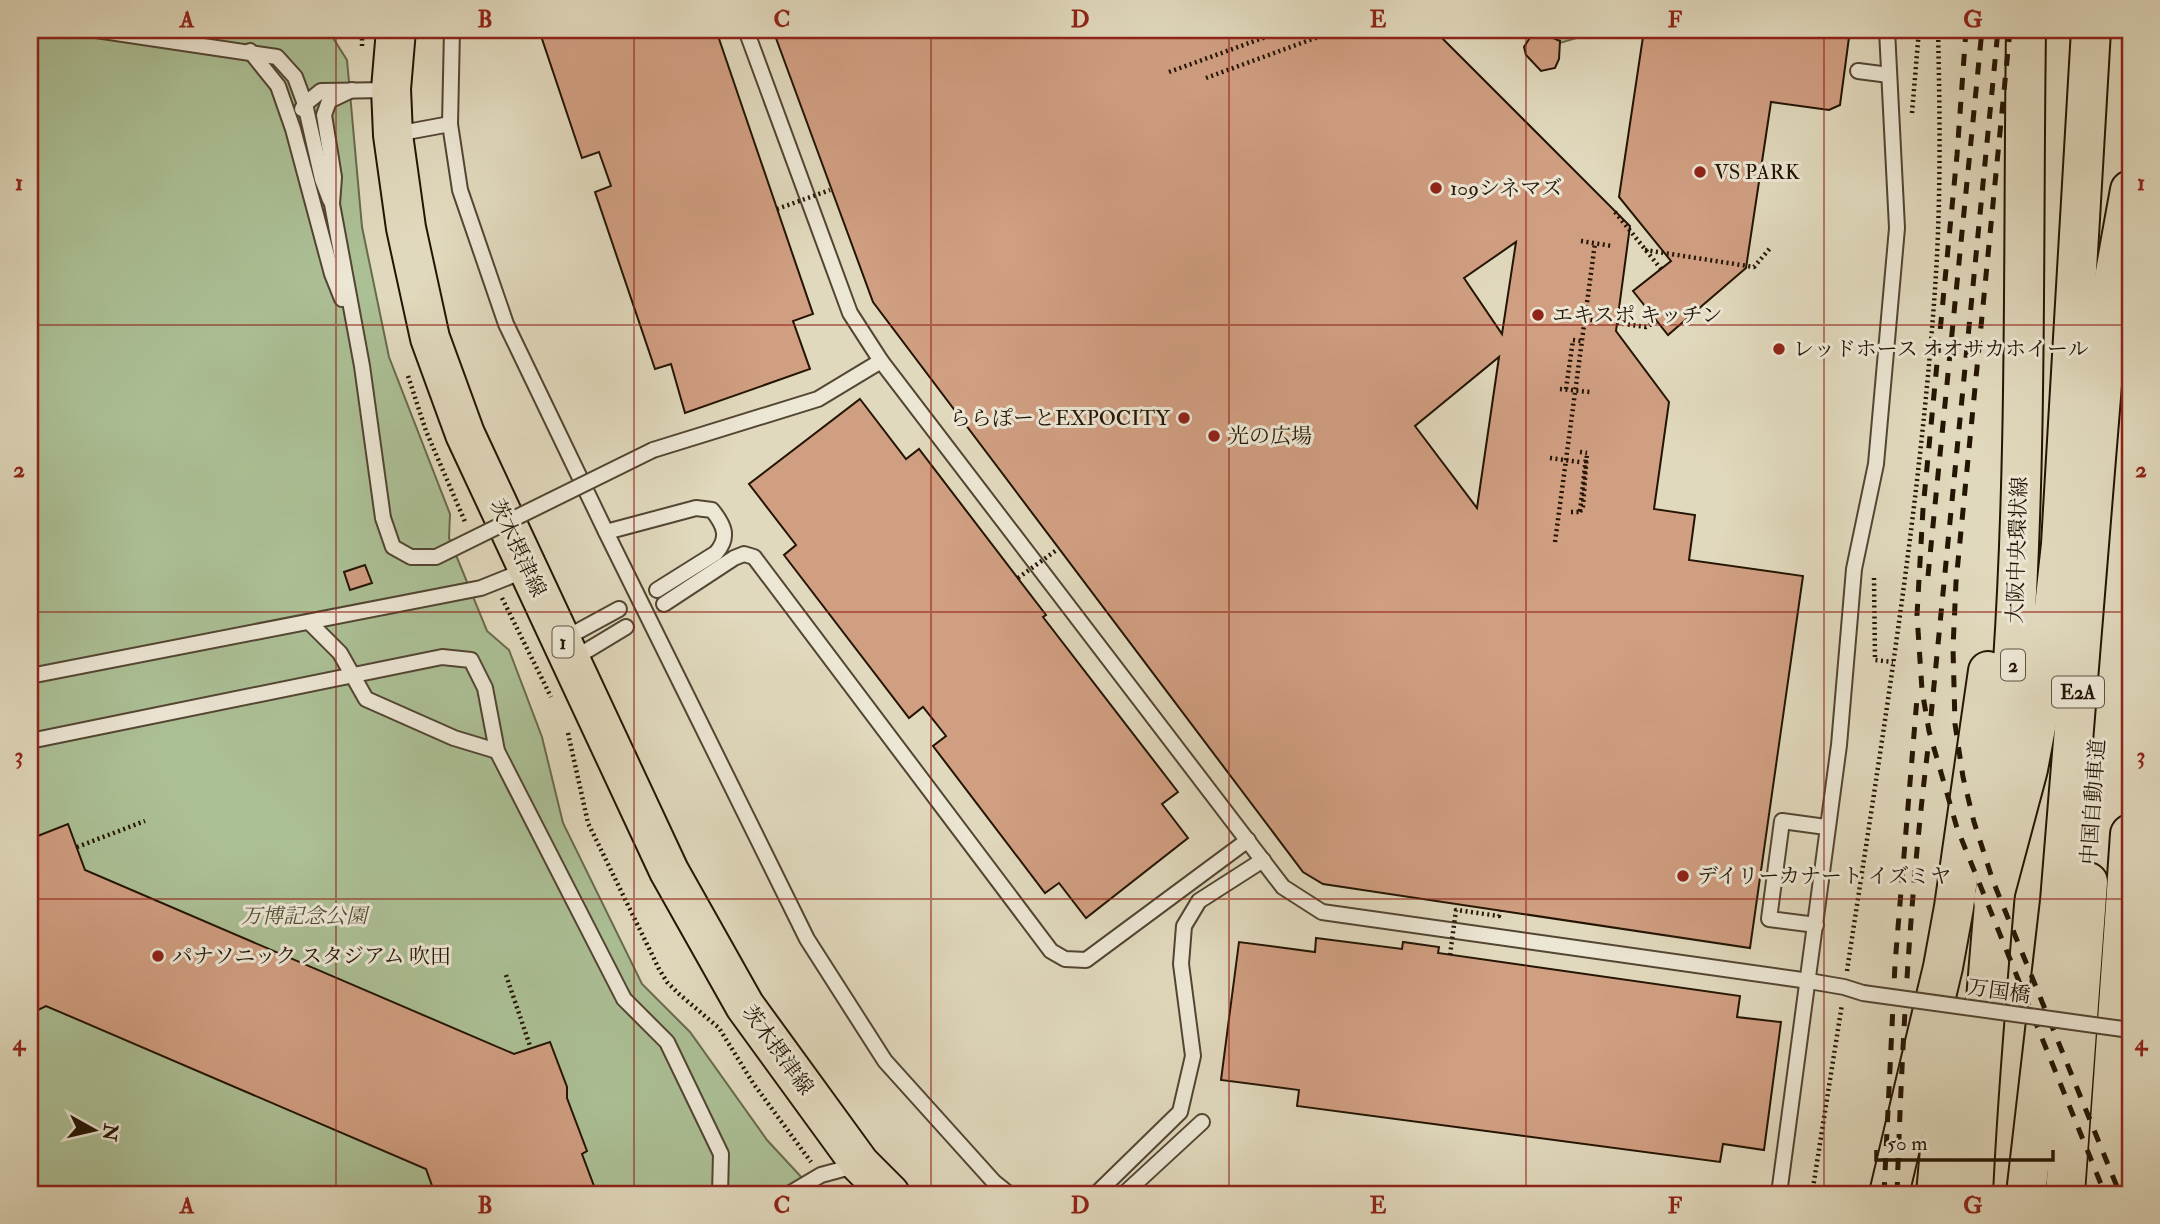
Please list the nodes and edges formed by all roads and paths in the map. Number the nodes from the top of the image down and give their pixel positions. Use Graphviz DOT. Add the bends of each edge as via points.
graph roads {
  1 [pos="96,30"];
  2 [pos="396,30"];
  3 [pos="452,30"];
  4 [pos="746,30"];
  5 [pos="1285,30"];
  6 [pos="1334,30"];
  7 [pos="1887,30"];
  8 [pos="1919,30"];
  9 [pos="1938,30"];
  10 [pos="2025,30"];
  11 [pos="2091,30"];
  12 [pos="250,51"];
  13 [pos="1858,71"];
  14 [pos="1169,72"];
  15 [pos="1889,75"];
  16 [pos="1206,76"];
  17 [pos="391,89"];
  18 [pos="352,90"];
  19 [pos="305,104"];
  20 [pos="450,124"];
  21 [pos="293,130"];
  22 [pos="1892,133"];
  23 [pos="393,135"];
  24 [pos="830,190"];
  25 [pos="2130,190"];
  26 [pos="332,204"];
  27 [pos="777,209"];
  28 [pos="1615,212"];
  29 [pos="1581,241"];
  30 [pos="2130,241"];
  31 [pos="1595,243"];
  32 [pos="1612,246"];
  33 [pos="1771,247"];
  34 [pos="1645,250"];
  35 [pos="1661,269"];
  36 [pos="1585,319"];
  37 [pos="1601,321"];
  38 [pos="1657,321"];
  39 [pos="1618,323"];
  40 [pos="353,326"];
  41 [pos="1581,341"];
  42 [pos="881,361"];
  43 [pos="1560,389"];
  44 [pos="1566,390"];
  45 [pos="1590,392"];
  46 [pos="2022,430"];
  47 [pos="1580,452"];
  48 [pos="1550,458"];
  49 [pos="1580,462"];
  50 [pos="1571,512"];
  51 [pos="606,532"];
  52 [pos="1555,542"];
  53 [pos="1058,549"];
  54 [pos="1854,569"];
  55 [pos="527,570"];
  56 [pos="1018,578"];
  57 [pos="657,590"];
  58 [pos="664,604"];
  59 [pos="506,606"];
  60 [pos="619,609"];
  61 [pos="310,623"];
  62 [pos="626,628"];
  63 [pos="567,650"];
  64 [pos="1893,662"];
  65 [pos="30,676"];
  66 [pos="353,676"];
  67 [pos="552,698"];
  68 [pos="566,728"];
  69 [pos="30,741"];
  70 [pos="498,751"];
  71 [pos="145,821"];
  72 [pos="1826,827"];
  73 [pos="2130,834"];
  74 [pos="1248,840"];
  75 [pos="77,848"];
  76 [pos="1263,860"];
  77 [pos="1993,900"];
  78 [pos="1500,910"];
  79 [pos="1816,925"];
  80 [pos="1450,955"];
  81 [pos="506,975"];
  82 [pos="1809,981"];
  83 [pos="1844,987"];
  84 [pos="2130,1030"];
  85 [pos="531,1049"];
  86 [pos="1202,1122"];
  87 [pos="860,1164"];
  88 [pos="821,1175"];
  89 [pos="720,1194"];
  90 [pos="789,1194"];
  91 [pos="890,1194"];
  92 [pos="1009,1194"];
  93 [pos="1096,1194"];
  94 [pos="1124,1194"];
  95 [pos="1779,1194"];
  96 [pos="1812,1194"];
  97 [pos="1889,1194"];
  98 [pos="1936,1194"];
  99 [pos="1973,1194"];
  100 [pos="2026,1194"];
  101 [pos="2064,1194"];
  102 [pos="2105,1194"];
  1 -- 12 [label="lane"];
  2 -- 17 [label="main road, 茨木摂津線 / 1"];
  3 -- 20 [label="lane"];
  4 -- 42 [label="lane, 万国橋" via="850,313"];
  5 -- 14 [label="path"];
  6 -- 16 [label="path"];
  7 -- 15 [label="lane"];
  8 -- 22 [label="path" via="1909,136"];
  9 -- 64 [label="path" via="1941,150 1935,288 1920,465"];
  10 -- 46 [label="main road, 大阪中央環状線 / 2"];
  11 -- 77 [label="main road" via="2061,544 2048,670 2028,769"];
  12 -- 19 [label="lane" via="276,57 295,77"];
  12 -- 21 [label="lane" via="278,86"];
  13 -- 15 [label="lane"];
  15 -- 22 [label="lane"];
  17 -- 18 [label="lane"];
  17 -- 23 [label="main road, 茨木摂津線 / 1"];
  18 -- 19 [label="lane" via="321,91"];
  18 -- 26 [label="lane" via="329,101 324,115 334,177"];
  19 -- 21 [label="lane"];
  19 -- 26 [label="lane"];
  20 -- 23 [label="lane"];
  20 -- 51 [label="lane" via="460,190 506,324"];
  21 -- 40 [label="lane" via="332,274"];
  22 -- 54 [label="lane" via="1897,228 1876,464"];
  23 -- 55 [label="main road, 茨木摂津線 / 1" via="406,228 430,338 466,434"];
  24 -- 27 [label="path, bridge"];
  25 -- 100 [label="main road, E2A" via="2108,311 2060,901"];
  26 -- 40 [label="lane"];
  28 -- 34 [label="path"];
  29 -- 31 [label="path"];
  30 -- 101 [label="main road, 中国自動車道 / E2A"];
  31 -- 32 [label="path"];
  31 -- 36 [label="path"];
  33 -- 34 [label="path" via="1754,267"];
  34 -- 35 [label="path"];
  36 -- 37 [label="path"];
  36 -- 41 [label="path"];
  38 -- 39 [label="path" via="1646,327"];
  40 -- 42 [label="lane, bridge" via="383,518 393,547 411,557 436,557 653,450 818,399"];
  41 -- 44 [label="path" via="1573,340"];
  41 -- 52 [label="path"];
  42 -- 74 [label="lane, 万国橋"];
  43 -- 44 [label="path, bridge"];
  44 -- 45 [label="path, bridge"];
  46 -- 77 [label="main road, 大阪中央環状線 / 2" via="2013,663"];
  46 -- 97 [label="main road" via="1954,908"];
  47 -- 50 [label="path" via="1587,453 1580,512"];
  48 -- 49 [label="path, bridge"];
  51 -- 57 [label="lane" via="696,508 712,510 723,523 722,546"];
  51 -- 92 [label="lane" via="807,939 885,1061"];
  53 -- 56 [label="path, bridge"];
  54 -- 64 [label="path" via="1874,572 1875,660"];
  54 -- 72 [label="lane" via="1839,745"];
  55 -- 61 [label="lane" via="481,588"];
  55 -- 63 [label="main road, 茨木摂津線 / 1"];
  58 -- 74 [label="lane" via="734,558 754,557 1051,951 1065,959 1086,960"];
  59 -- 67 [label="path"];
  60 -- 63 [label="lane"];
  61 -- 65 [label="lane"];
  61 -- 66 [label="lane" via="340,653"];
  62 -- 63 [label="lane"];
  63 -- 87 [label="main road, 茨木摂津線 / 1" via="669,871 745,1006"];
  64 -- 83 [label="path"];
  66 -- 69 [label="lane"];
  66 -- 70 [label="lane" via="366,699 454,738"];
  66 -- 70 [label="lane" via="442,657 471,660 485,688"];
  68 -- 88 [label="path" via="588,823 659,969 673,988 719,1028"];
  70 -- 89 [label="lane" via="624,999 667,1042 721,1154"];
  71 -- 75 [label="path"];
  72 -- 79 [label="lane"];
  72 -- 79 [label="lane" via="1782,821 1769,919"];
  73 -- 102 [label="main road, 中国自動車道"];
  74 -- 76 [label="lane, 万国橋"];
  76 -- 82 [label="lane, 万国橋" via="1283,887 1322,912"];
  76 -- 93 [label="lane" via="1199,901 1184,926 1181,964 1193,1056 1180,1112"];
  77 -- 98 [label="main road" via="1956,993"];
  77 -- 99 [label="main road, 大阪中央環状線 / 2"];
  78 -- 80 [label="path, bridge" via="1499,916 1457,911"];
  79 -- 82 [label="lane"];
  81 -- 85 [label="path"];
  82 -- 83 [label="lane, 万国橋"];
  82 -- 95 [label="lane"];
  83 -- 84 [label="lane, 万国橋, bridge"];
  83 -- 96 [label="path"];
  86 -- 94 [label="lane"];
  87 -- 88 [label="lane"];
  87 -- 91 [label="main road, 茨木摂津線 / 1"];
  88 -- 90 [label="lane"];
}
